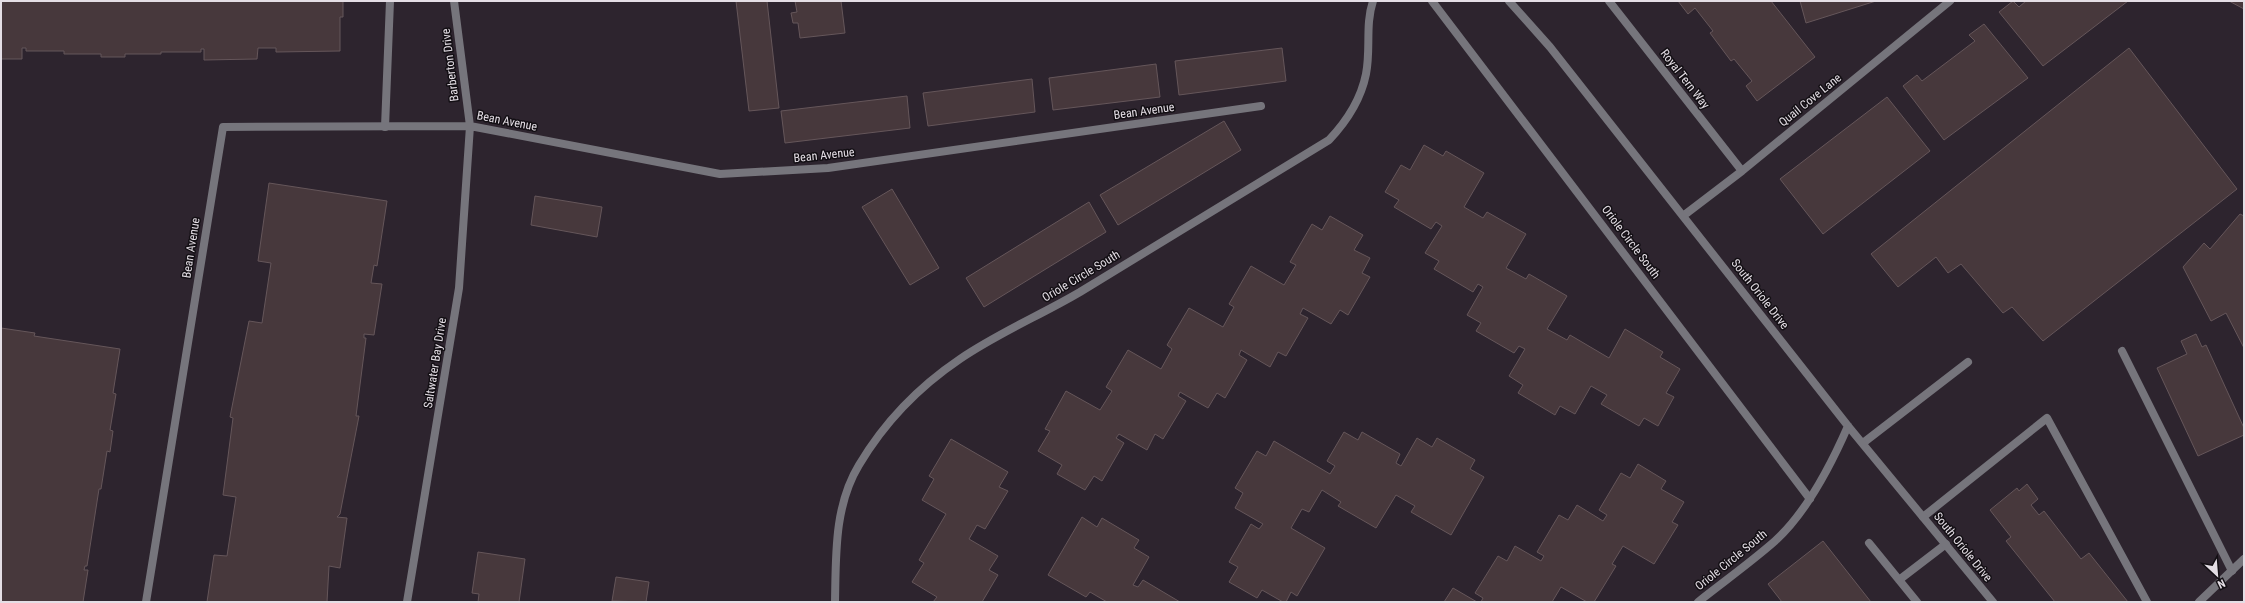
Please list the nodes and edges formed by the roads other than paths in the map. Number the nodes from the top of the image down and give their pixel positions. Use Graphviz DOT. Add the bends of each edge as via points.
graph roads {
  1 [pos="390,1"];
  2 [pos="454,1"];
  3 [pos="1373,1"];
  4 [pos="1432,1"];
  5 [pos="1509,1"];
  6 [pos="1609,1"];
  7 [pos="1950,1"];
  8 [pos="1261,106"];
  9 [pos="470,126"];
  10 [pos="385,127"];
  11 [pos="1742,171"];
  12 [pos="1683,216"];
  13 [pos="2122,351"];
  14 [pos="1968,362"];
  15 [pos="1848,426"];
  16 [pos="1862,443"];
  17 [pos="1810,499"];
  18 [pos="1923,517"];
  19 [pos="1869,543"];
  20 [pos="1946,544"];
  21 [pos="2244,559"];
  22 [pos="2232,571"];
  23 [pos="1899,580"];
  24 [pos="146,602"];
  25 [pos="407,602"];
  26 [pos="835,602"];
  27 [pos="1700,602"];
  28 [pos="1917,602"];
  29 [pos="1993,602"];
  30 [pos="2148,602"];
  31 [pos="2199,602"];
  1 -- 10 [label="street"];
  2 -- 9 [label="street, Barberton Drive"];
  3 -- 26 [label="street, Oriole Circle South" via="1368,16 1366,73 1357,102 1342,127 1330,140 1073,296 961,358 922,389 887,425 858,466 847,493 836,540"];
  4 -- 17 [label="street, Oriole Circle South"];
  5 -- 12 [label="street, South Oriole Drive" via="1550,48"];
  6 -- 11 [label="street, Royal Tern Way"];
  7 -- 11 [label="street, Quail Cove Lane"];
  8 -- 9 [label="street, Bean Avenue" via="828,168 720,174"];
  9 -- 10 [label="street, Bean Avenue"];
  9 -- 25 [label="street, Saltwater Bay Drive" via="459,288"];
  10 -- 24 [label="street, Bean Avenue" via="223,127"];
  11 -- 12 [label="street, Quail Cove Lane"];
  12 -- 15 [label="street, South Oriole Drive"];
  13 -- 22 [label="street"];
  14 -- 16 [label="street"];
  15 -- 16 [label="street, South Oriole Drive"];
  15 -- 17 [label="street, Oriole Circle South" via="1833,460"];
  16 -- 18 [label="street, South Oriole Drive"];
  17 -- 27 [label="street, Oriole Circle South" via="1776,540"];
  18 -- 20 [label="street, South Oriole Drive"];
  18 -- 30 [label="street" via="2048,418"];
  19 -- 23 [label="street"];
  20 -- 23 [label="street"];
  20 -- 29 [label="street, South Oriole Drive"];
  21 -- 22 [label="street"];
  22 -- 31 [label="street"];
  23 -- 28 [label="street"];
}
